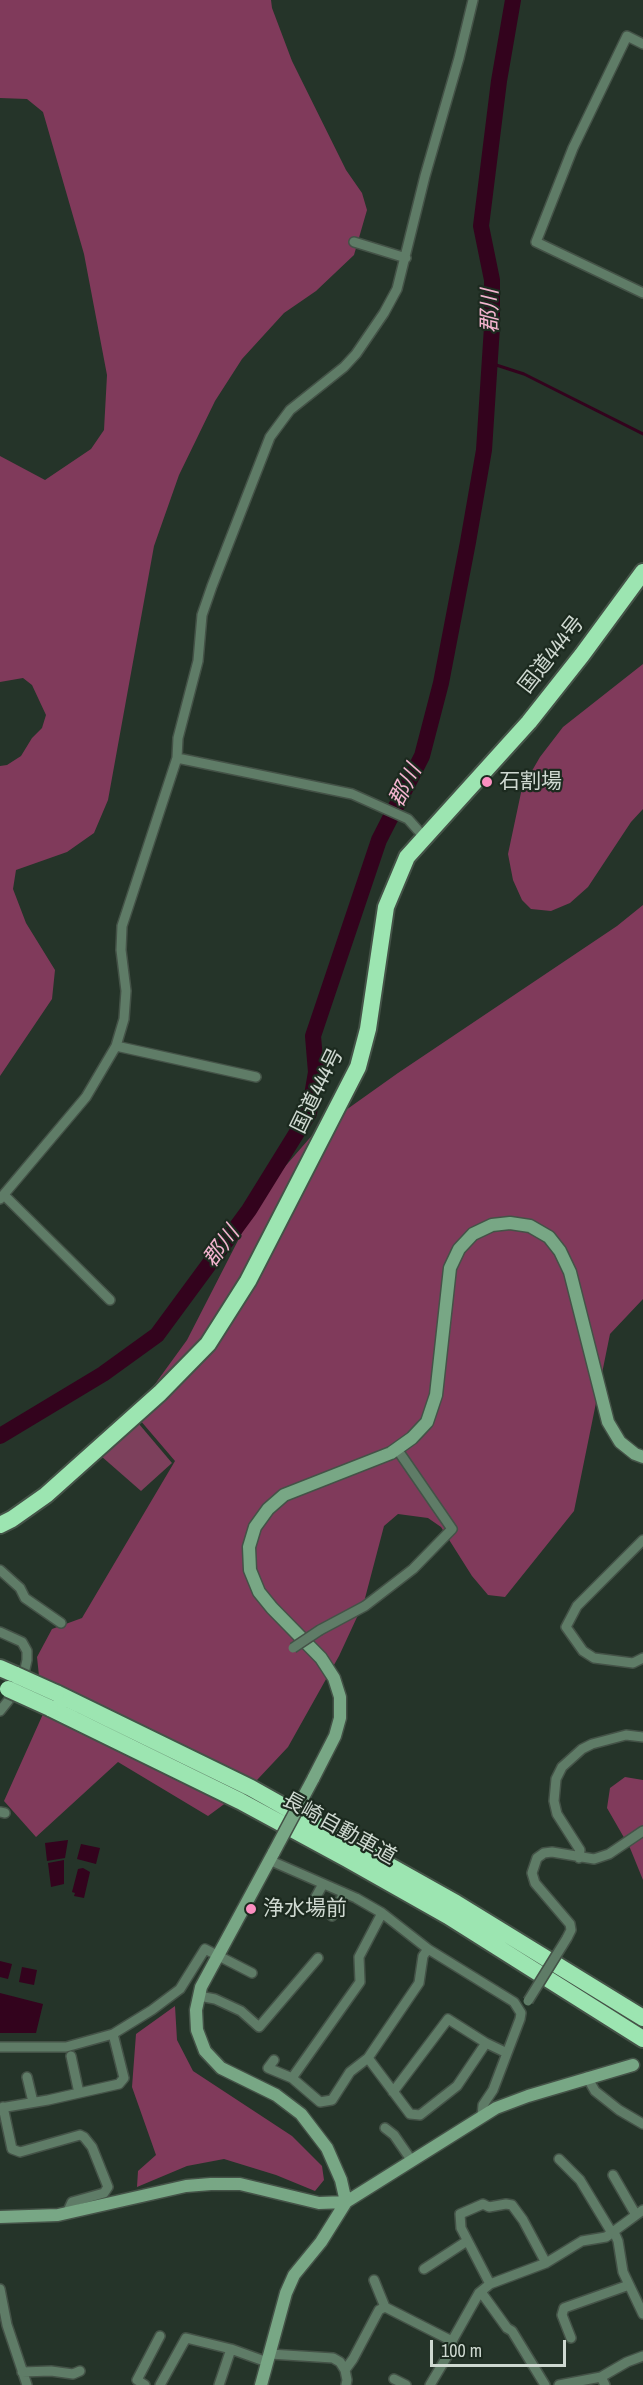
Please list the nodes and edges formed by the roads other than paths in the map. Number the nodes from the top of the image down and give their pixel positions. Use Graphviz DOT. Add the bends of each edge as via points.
graph roads {
  1 [pos="473,0"];
  2 [pos="643,44"];
  3 [pos="354,242"];
  4 [pos="406,258"];
  5 [pos="643,293"];
  6 [pos="643,572"];
  7 [pos="177,758"];
  8 [pos="424,837"];
  9 [pos="116,1046"];
  10 [pos="256,1077"];
  11 [pos="2,1197"];
  12 [pos="110,1300"];
  13 [pos="397,1449"];
  14 [pos="643,1457"];
  15 [pos="0,1525"];
  16 [pos="643,1540"];
  17 [pos="0,1570"];
  18 [pos="61,1623"];
  19 [pos="0,1632"];
  20 [pos="293,1648"];
  21 [pos="643,1658"];
  22 [pos="0,1668"];
  23 [pos="8,1683"];
  24 [pos="53,1700"];
  25 [pos="0,1711"];
  26 [pos="643,1737"];
  27 [pos="643,1831"];
  28 [pos="272,1856"];
  29 [pos="579,1858"];
  30 [pos="323,1884"];
  31 [pos="344,1893"];
  32 [pos="312,1904"];
  33 [pos="382,1913"];
  34 [pos="332,1916"];
  35 [pos="519,1941"];
  36 [pos="428,1949"];
  37 [pos="218,1955"];
  38 [pos="318,1958"];
  39 [pos="252,1973"];
  40 [pos="199,1996"];
  41 [pos="588,2004"];
  42 [pos="518,2007"];
  43 [pos="643,2007"];
  44 [pos="643,2018"];
  45 [pos="113,2034"];
  46 [pos="643,2039"];
  47 [pos="486,2043"];
  48 [pos="0,2047"];
  49 [pos="643,2047"];
  50 [pos="507,2053"];
  51 [pos="71,2056"];
  52 [pos="368,2058"];
  53 [pos="274,2060"];
  54 [pos="633,2065"];
  55 [pos="27,2076"];
  56 [pos="587,2077"];
  57 [pos="292,2078"];
  58 [pos="393,2092"];
  59 [pos="79,2093"];
  60 [pos="33,2102"];
  61 [pos="2,2108"];
  62 [pos="482,2116"];
  63 [pos="643,2124"];
  64 [pos="385,2128"];
  65 [pos="559,2159"];
  66 [pos="412,2161"];
  67 [pos="613,2175"];
  68 [pos="346,2202"];
  69 [pos="640,2212"];
  70 [pos="67,2213"];
  71 [pos="0,2217"];
  72 [pos="613,2233"];
  73 [pos="467,2241"];
  74 [pos="546,2264"];
  75 [pos="424,2269"];
  76 [pos="374,2280"];
  77 [pos="490,2284"];
  78 [pos="629,2285"];
  79 [pos="0,2289"];
  80 [pos="481,2292"];
  81 [pos="640,2297"];
  82 [pos="385,2307"];
  83 [pos="643,2314"];
  84 [pos="160,2336"];
  85 [pos="571,2337"];
  86 [pos="452,2341"];
  87 [pos="231,2349"];
  88 [pos="643,2356"];
  89 [pos="268,2358"];
  90 [pos="345,2370"];
  91 [pos="80,2371"];
  92 [pos="22,2372"];
  93 [pos="394,2379"];
  94 [pos="603,2381"];
  95 [pos="27,2385"];
  96 [pos="145,2385"];
  97 [pos="160,2385"];
  98 [pos="219,2385"];
  99 [pos="261,2385"];
  100 [pos="346,2385"];
  101 [pos="406,2385"];
  102 [pos="430,2385"];
  103 [pos="545,2385"];
  104 [pos="559,2385"];
  1 -- 4 [label="street"];
  2 -- 5 [label="street" via="627,36 573,148 536,242"];
  3 -- 4 [label="street"];
  4 -- 7 [label="street" via="397,289 356,354 290,410 265,446 202,615 198,661 178,738"];
  6 -- 8 [label="highway, 国道444号" via="528,722"];
  7 -- 8 [label="street" via="352,794 408,819"];
  7 -- 9 [label="street" via="122,926 126,991 124,1019"];
  8 -- 15 [label="highway, 国道444号" via="407,857 386,907 368,1029 358,1067 248,1281 208,1344 160,1393 46,1495"];
  9 -- 10 [label="street"];
  9 -- 11 [label="street" via="86,1097"];
  11 -- 12 [label="street"];
  13 -- 14 [label="street" via="427,1422 436,1395 450,1268 459,1249 473,1234 492,1225 510,1223 530,1226 549,1237 560,1251 570,1272 608,1422 620,1442"];
  13 -- 20 [label="street, bridge" via="452,1529 405,1575 365,1606"];
  13 -- 28 [label="street, bridge" via="284,1495 267,1509 255,1527 249,1547 250,1570 259,1592 321,1658 340,1697 335,1736"];
  16 -- 21 [label="street" via="577,1606 566,1627 583,1651 594,1658 633,1663"];
  17 -- 18 [label="street" via="25,1598"];
  19 -- 25 [label="street" via="22,1642 27,1651 25,1669"];
  22 -- 23 [label="highway, 長崎自動車道"];
  23 -- 24 [label="highway, 長崎自動車道, bridge"];
  24 -- 35 [label="highway, 長崎自動車道" via="251,1788"];
  24 -- 41 [label="highway, 長崎自動車道" via="347,1858"];
  26 -- 29 [label="street" via="626,1735 592,1744 562,1767 556,1779 554,1801 557,1814 580,1850"];
  27 -- 29 [label="street" via="609,1854"];
  28 -- 30 [label="street"];
  28 -- 37 [label="street"];
  29 -- 42 [label="street, bridge" via="552,1852 537,1858 532,1873 535,1883 571,1930 528,2001"];
  30 -- 31 [label="street"];
  30 -- 32 [label="street"];
  31 -- 33 [label="street"];
  31 -- 34 [label="street"];
  33 -- 36 [label="street"];
  33 -- 57 [label="street" via="359,1957 360,1982"];
  35 -- 43 [label="highway" via="577,1966"];
  35 -- 44 [label="highway, 長崎自動車道"];
  36 -- 42 [label="street"];
  36 -- 52 [label="street" via="423,1956 419,1983"];
  37 -- 39 [label="street"];
  37 -- 40 [label="street"];
  37 -- 45 [label="street" via="206,1949 180,1989"];
  38 -- 40 [label="street" via="259,2027 241,2011"];
  40 -- 68 [label="street" via="196,2030 205,2051 221,2068 276,2095 301,2114 327,2148 342,2180"];
  41 -- 46 [label="highway, 長崎自動車道"];
  41 -- 49 [label="highway"];
  42 -- 50 [label="street" via="520,2019"];
  45 -- 48 [label="street" via="66,2047"];
  45 -- 59 [label="street" via="124,2078 119,2084"];
  47 -- 50 [label="street"];
  47 -- 58 [label="street" via="448,2019"];
  47 -- 58 [label="street" via="457,2086 420,2115 410,2114"];
  50 -- 62 [label="street" via="494,2090 483,2105"];
  51 -- 59 [label="street"];
  52 -- 57 [label="street" via="350,2072 332,2100 320,2102"];
  52 -- 58 [label="street"];
  53 -- 57 [label="street" via="268,2068"];
  54 -- 56 [label="street"];
  55 -- 60 [label="street"];
  56 -- 62 [label="street"];
  56 -- 63 [label="street" via="595,2091"];
  59 -- 60 [label="street"];
  60 -- 61 [label="street"];
  61 -- 70 [label="street" via="12,2149 20,2152 80,2135 92,2147 108,2187 104,2193 72,2202"];
  62 -- 66 [label="street"];
  64 -- 66 [label="street"];
  65 -- 72 [label="street" via="580,2180"];
  66 -- 68 [label="street"];
  67 -- 69 [label="street"];
  68 -- 70 [label="street" via="320,2203 240,2184 211,2184"];
  68 -- 89 [label="street" via="294,2275"];
  69 -- 72 [label="street"];
  70 -- 71 [label="street"];
  72 -- 74 [label="street" via="582,2241"];
  72 -- 78 [label="street"];
  73 -- 74 [label="street" via="460,2214 483,2204 512,2205"];
  73 -- 75 [label="street"];
  73 -- 77 [label="street"];
  74 -- 77 [label="street"];
  76 -- 82 [label="street"];
  77 -- 80 [label="street"];
  78 -- 81 [label="street"];
  78 -- 85 [label="street" via="564,2308 562,2315"];
  79 -- 92 [label="street"];
  80 -- 86 [label="street"];
  80 -- 103 [label="street" via="512,2331"];
  81 -- 83 [label="street"];
  82 -- 86 [label="street"];
  82 -- 90 [label="street" via="379,2310"];
  84 -- 96 [label="street" via="137,2380"];
  86 -- 102 [label="street" via="452,2348"];
  87 -- 89 [label="street"];
  87 -- 97 [label="street" via="186,2338"];
  87 -- 98 [label="street"];
  88 -- 94 [label="street" via="627,2362"];
  89 -- 90 [label="street" via="333,2358"];
  89 -- 99 [label="street"];
  90 -- 100 [label="street"];
  91 -- 92 [label="street"];
  92 -- 95 [label="street"];
  93 -- 101 [label="street"];
  94 -- 104 [label="street"];
}
